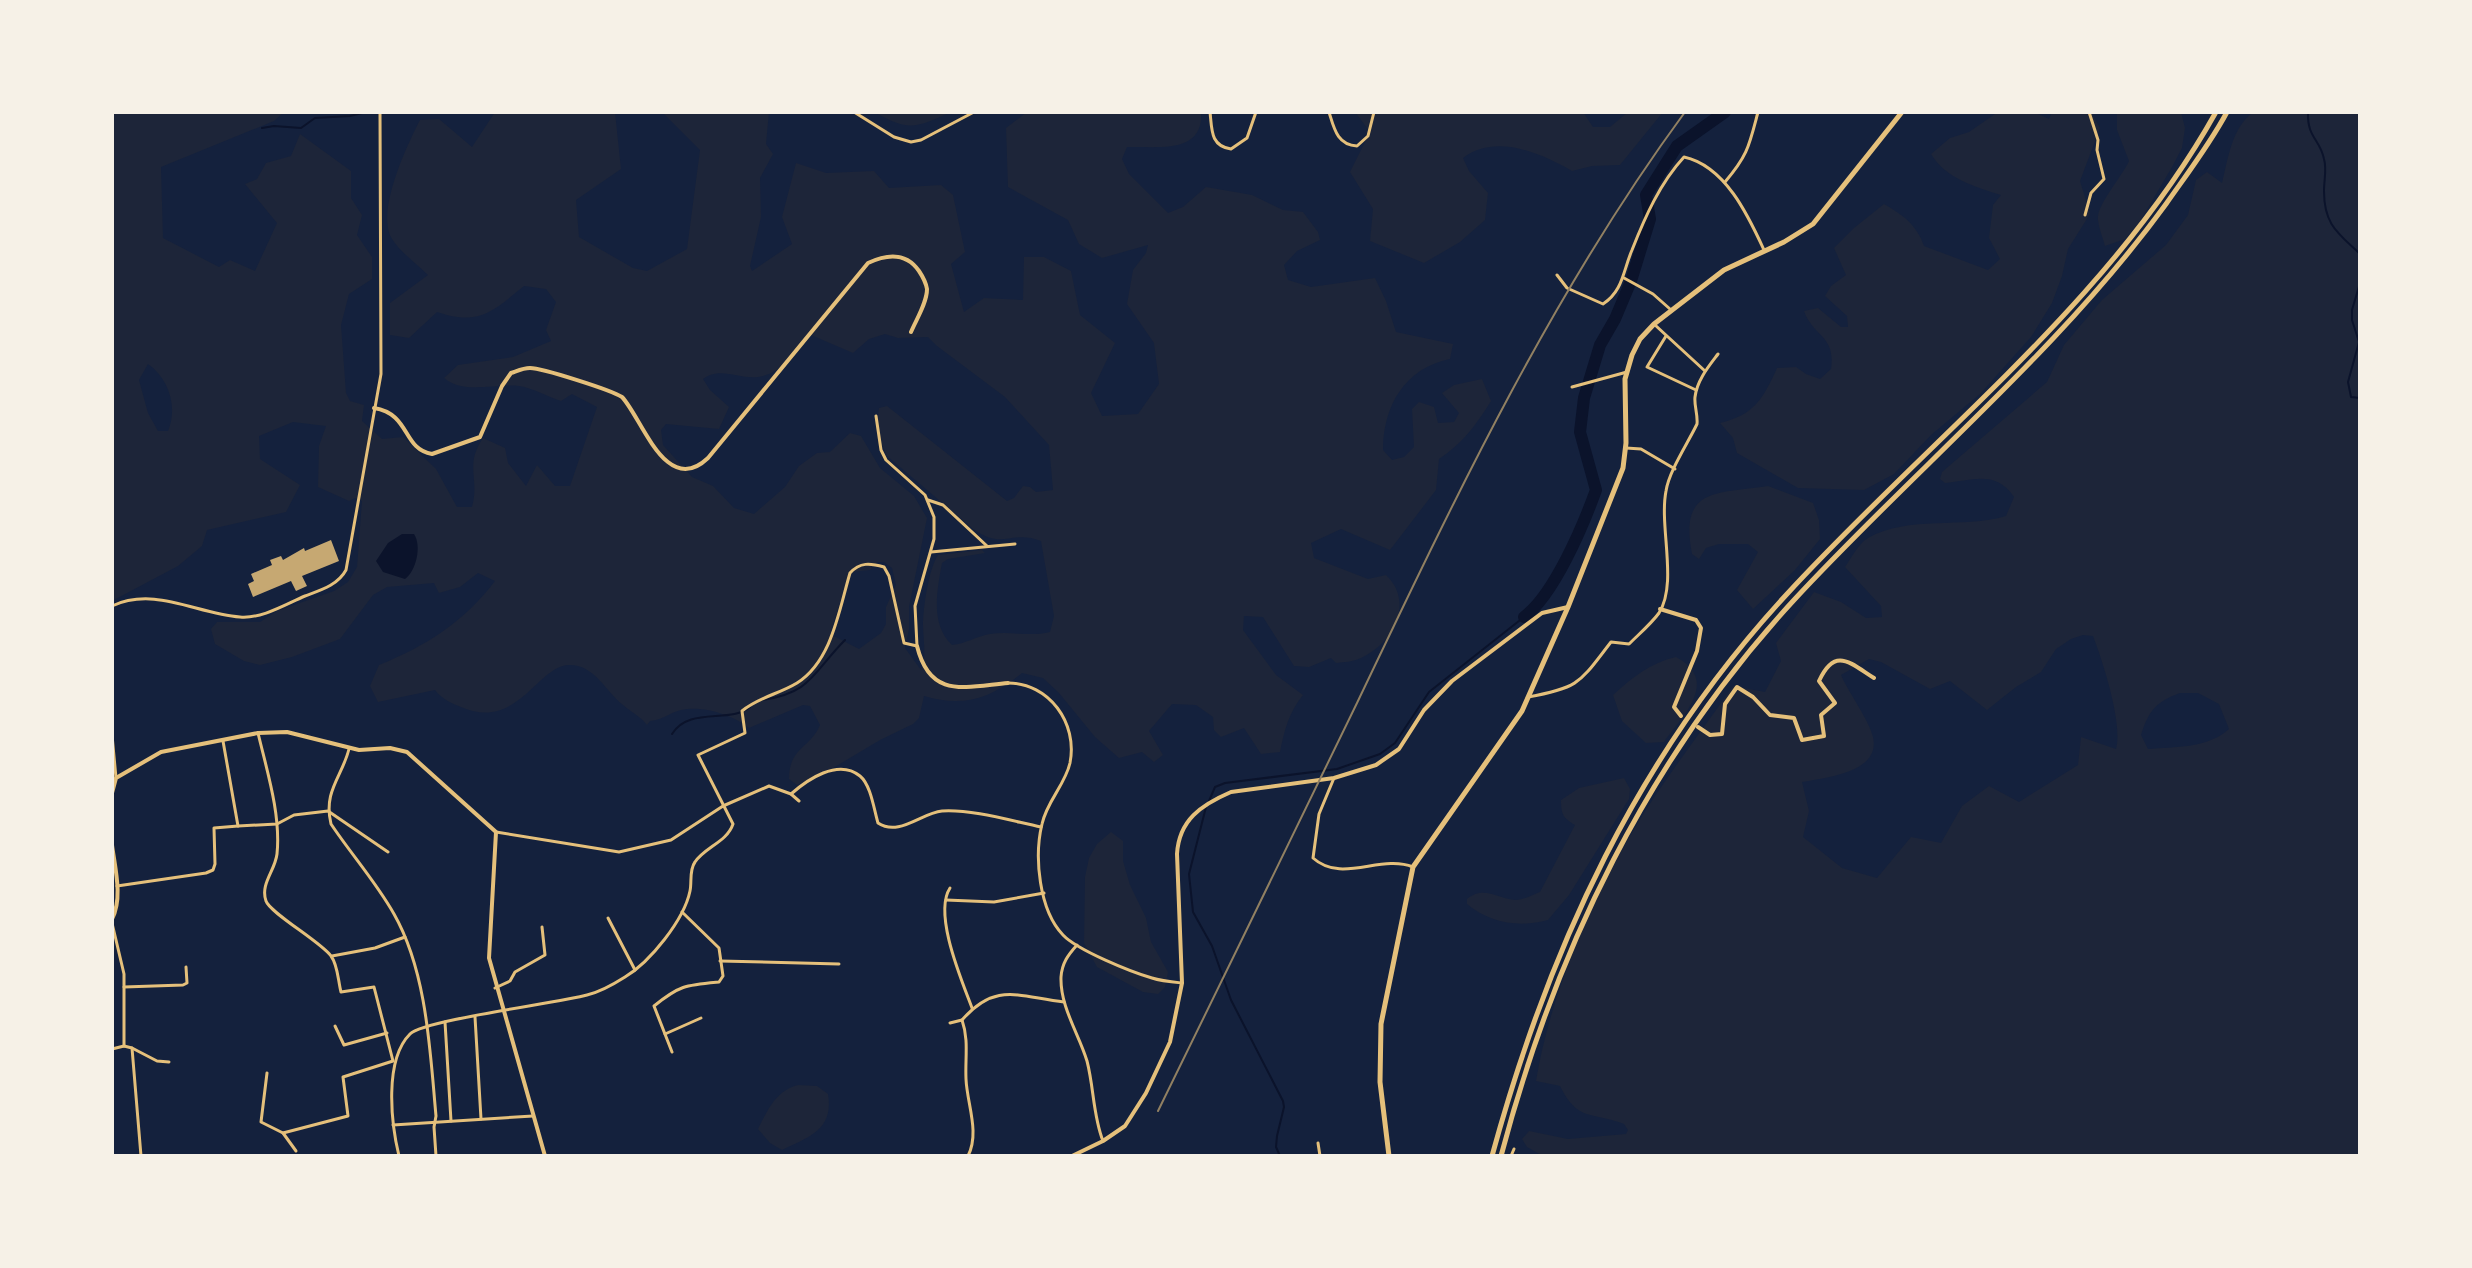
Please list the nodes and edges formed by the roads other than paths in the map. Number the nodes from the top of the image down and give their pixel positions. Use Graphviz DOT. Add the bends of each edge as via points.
graph roads {
  1 [pos="380,112"];
  2 [pos="854,112"];
  3 [pos="974,112"];
  4 [pos="1210,112"];
  5 [pos="1256,112"];
  6 [pos="1329,112"];
  7 [pos="1374,112"];
  8 [pos="1758,112"];
  9 [pos="1902,112"];
  10 [pos="2089,112"];
  11 [pos="2216,112"];
  12 [pos="2227,112"];
  13 [pos="1725,182"];
  14 [pos="2085,215"];
  15 [pos="1764,250"];
  16 [pos="1557,275"];
  17 [pos="1623,278"];
  18 [pos="1670,309"];
  19 [pos="1654,324"];
  20 [pos="911,332"];
  21 [pos="1666,336"];
  22 [pos="1718,354"];
  23 [pos="1705,371"];
  24 [pos="1627,372"];
  25 [pos="1572,387"];
  26 [pos="1696,390"];
  27 [pos="374,408"];
  28 [pos="876,416"];
  29 [pos="1626,448"];
  30 [pos="1675,469"];
  31 [pos="927,500"];
  32 [pos="1015,544"];
  33 [pos="987,546"];
  34 [pos="930,553"];
  35 [pos="112,606"];
  36 [pos="1568,607"];
  37 [pos="1660,609"];
  38 [pos="917,646"];
  39 [pos="1874,678"];
  40 [pos="1008,683"];
  41 [pos="1528,697"];
  42 [pos="1681,716"];
  43 [pos="1698,727"];
  44 [pos="258,733"];
  45 [pos="112,735"];
  46 [pos="222,739"];
  47 [pos="349,749"];
  48 [pos="116,778"];
  49 [pos="1334,778"];
  50 [pos="112,793"];
  51 [pos="791,794"];
  52 [pos="799,801"];
  53 [pos="723,806"];
  54 [pos="328,811"];
  55 [pos="277,824"];
  56 [pos="238,826"];
  57 [pos="1041,827"];
  58 [pos="496,832"];
  59 [pos="112,845"];
  60 [pos="388,852"];
  61 [pos="1413,867"];
  62 [pos="117,886"];
  63 [pos="950,888"];
  64 [pos="1044,893"];
  65 [pos="946,900"];
  66 [pos="681,912"];
  67 [pos="608,918"];
  68 [pos="112,921"];
  69 [pos="542,927"];
  70 [pos="405,937"];
  71 [pos="1078,945"];
  72 [pos="331,956"];
  73 [pos="720,961"];
  74 [pos="839,964"];
  75 [pos="186,967"];
  76 [pos="635,970"];
  77 [pos="1182,983"];
  78 [pos="124,987"];
  79 [pos="495,988"];
  80 [pos="1064,1002"];
  81 [pos="972,1008"];
  82 [pos="502,1012"];
  83 [pos="475,1017"];
  84 [pos="701,1018"];
  85 [pos="962,1020"];
  86 [pos="445,1022"];
  87 [pos="950,1023"];
  88 [pos="335,1026"];
  89 [pos="428,1026"];
  90 [pos="387,1033"];
  91 [pos="665,1034"];
  92 [pos="124,1046"];
  93 [pos="132,1048"];
  94 [pos="112,1049"];
  95 [pos="672,1052"];
  96 [pos="393,1061"];
  97 [pos="169,1062"];
  98 [pos="267,1073"];
  99 [pos="533,1116"];
  100 [pos="481,1119"];
  101 [pos="451,1121"];
  102 [pos="436,1122"];
  103 [pos="393,1125"];
  104 [pos="283,1133"];
  105 [pos="1103,1141"];
  106 [pos="1318,1143"];
  107 [pos="1514,1149"];
  108 [pos="296,1151"];
  109 [pos="141,1156"];
  110 [pos="399,1156"];
  111 [pos="436,1156"];
  112 [pos="545,1156"];
  113 [pos="968,1156"];
  114 [pos="1072,1156"];
  115 [pos="1320,1156"];
  116 [pos="1389,1156"];
  117 [pos="1492,1156"];
  118 [pos="1501,1156"];
  119 [pos="1511,1156"];
  1 -- 27 [label="street" via="382,345"];
  2 -- 3 [label="street" via="911,142"];
  4 -- 5 [label="street" via="1214,139 1231,149 1247,138"];
  6 -- 7 [label="street" via="1339,138 1357,146 1368,136"];
  8 -- 13 [label="street" via="1744,161"];
  9 -- 15 [label="main road" via="1813,224"];
  10 -- 14 [label="street" via="2104,179 2091,193"];
  11 -- 117 [label="main road" via="2137,230 2093,282 1785,595 1675,736 1629,809 1567,935 1543,993"];
  12 -- 118 [label="main road" via="2144,234 2099,288 1794,600 1698,720 1636,815 1575,938 1551,996"];
  13 -- 15 [label="street"];
  13 -- 17 [label="street" via="1684,157 1658,192"];
  15 -- 18 [label="main road" via="1724,270"];
  16 -- 17 [label="street" via="1567,288 1603,304 1615,296"];
  17 -- 18 [label="street"];
  18 -- 19 [label="main road"];
  19 -- 21 [label="street"];
  19 -- 24 [label="main road" via="1640,339"];
  20 -- 27 [label="street" via="927,289 917,267 899,256 868,263 708,458 688,468 677,467 657,451 613,391 531,368 511,373 480,437 432,454 418,447 395,414"];
  21 -- 23 [label="street"];
  21 -- 26 [label="street" via="1647,367"];
  22 -- 23 [label="street"];
  23 -- 26 [label="street"];
  24 -- 25 [label="street"];
  24 -- 29 [label="main road"];
  26 -- 30 [label="street" via="1697,424"];
  27 -- 35 [label="street" via="346,570 336,583 251,617 145,598"];
  28 -- 31 [label="street" via="886,460"];
  29 -- 30 [label="street" via="1641,449"];
  29 -- 36 [label="main road"];
  30 -- 37 [label="street" via="1666,489 1667,569"];
  31 -- 33 [label="street" via="943,505"];
  31 -- 34 [label="street" via="935,529"];
  32 -- 33 [label="street"];
  33 -- 34 [label="street"];
  34 -- 38 [label="street" via="915,606"];
  36 -- 41 [label="main road"];
  36 -- 49 [label="street" via="1542,613 1452,681 1384,761"];
  37 -- 41 [label="street" via="1629,644 1611,642 1569,688"];
  37 -- 42 [label="street" via="1696,620 1701,628 1674,707"];
  38 -- 40 [label="street" via="921,663 940,683"];
  38 -- 53 [label="street" via="904,643 884,567 857,565 831,638 807,676 751,703 742,711 745,733 698,755"];
  39 -- 43 [label="street" via="1845,659 1825,667 1819,681 1835,703 1821,715 1824,736 1802,740 1794,718 1770,715 1737,687 1725,704 1722,734 1710,735"];
  40 -- 57 [label="street" via="1031,686 1049,697 1068,726 1069,766"];
  41 -- 61 [label="main road"];
  44 -- 46 [label="street"];
  44 -- 47 [label="street" via="287,732"];
  44 -- 55 [label="street"];
  45 -- 48 [label="street"];
  46 -- 48 [label="street" via="161,752"];
  46 -- 56 [label="street"];
  47 -- 54 [label="street" via="333,782"];
  47 -- 58 [label="street" via="407,752"];
  48 -- 50 [label="street"];
  49 -- 61 [label="street" via="1319,814 1313,858 1360,870 1390,862"];
  49 -- 77 [label="street" via="1231,792 1186,820 1178,842"];
  51 -- 52 [label="street"];
  51 -- 53 [label="street" via="769,786"];
  51 -- 57 [label="street" via="819,774 839,771 860,776 883,826 892,828 941,811"];
  53 -- 58 [label="street" via="671,840 619,852"];
  53 -- 66 [label="street" via="733,824 730,833 695,861"];
  54 -- 55 [label="street" via="294,815"];
  54 -- 60 [label="street"];
  54 -- 70 [label="street" via="331,824"];
  55 -- 56 [label="street"];
  55 -- 72 [label="street" via="277,853 264,890 266,901"];
  56 -- 62 [label="street" via="214,828 213,870"];
  57 -- 64 [label="street"];
  58 -- 79 [label="street" via="489,958"];
  59 -- 62 [label="street"];
  61 -- 116 [label="main road" via="1379,1044"];
  62 -- 68 [label="street"];
  63 -- 65 [label="street"];
  64 -- 65 [label="street" via="994,902"];
  64 -- 71 [label="street" via="1064,937"];
  65 -- 81 [label="street" via="955,964"];
  66 -- 73 [label="street" via="719,948"];
  66 -- 76 [label="street"];
  67 -- 76 [label="street"];
  68 -- 78 [label="street"];
  69 -- 79 [label="street" via="545,955"];
  70 -- 72 [label="street"];
  70 -- 89 [label="street"];
  71 -- 77 [label="street" via="1153,979"];
  71 -- 80 [label="street" via="1066,957 1061,976"];
  72 -- 90 [label="street" via="341,992 374,987"];
  73 -- 74 [label="street"];
  73 -- 91 [label="street" via="719,982 676,988 654,1006"];
  75 -- 78 [label="street" via="183,985"];
  76 -- 82 [label="street" via="589,995"];
  77 -- 105 [label="street" via="1170,1042 1146,1093 1125,1126"];
  78 -- 92 [label="street"];
  79 -- 82 [label="street"];
  80 -- 81 [label="street" via="997,994"];
  80 -- 105 [label="street" via="1086,1058"];
  81 -- 85 [label="street"];
  82 -- 83 [label="street"];
  82 -- 99 [label="street"];
  83 -- 86 [label="street"];
  83 -- 100 [label="street"];
  84 -- 91 [label="street"];
  85 -- 87 [label="street"];
  85 -- 113 [label="street" via="973,1126"];
  86 -- 89 [label="street"];
  86 -- 101 [label="street"];
  88 -- 90 [label="street" via="344,1045"];
  89 -- 96 [label="street" via="410,1034"];
  89 -- 102 [label="street"];
  90 -- 96 [label="street"];
  91 -- 95 [label="street"];
  92 -- 93 [label="street"];
  92 -- 94 [label="street"];
  93 -- 97 [label="street"];
  93 -- 109 [label="street"];
  96 -- 103 [label="street"];
  96 -- 104 [label="street" via="343,1077 348,1116"];
  98 -- 104 [label="street" via="261,1122"];
  99 -- 100 [label="street"];
  99 -- 112 [label="street"];
  100 -- 101 [label="street"];
  101 -- 102 [label="street"];
  102 -- 103 [label="street"];
  102 -- 111 [label="street"];
  103 -- 110 [label="street"];
  104 -- 108 [label="street"];
  105 -- 114 [label="street"];
  106 -- 115 [label="street"];
  107 -- 119 [label="street"];
}
